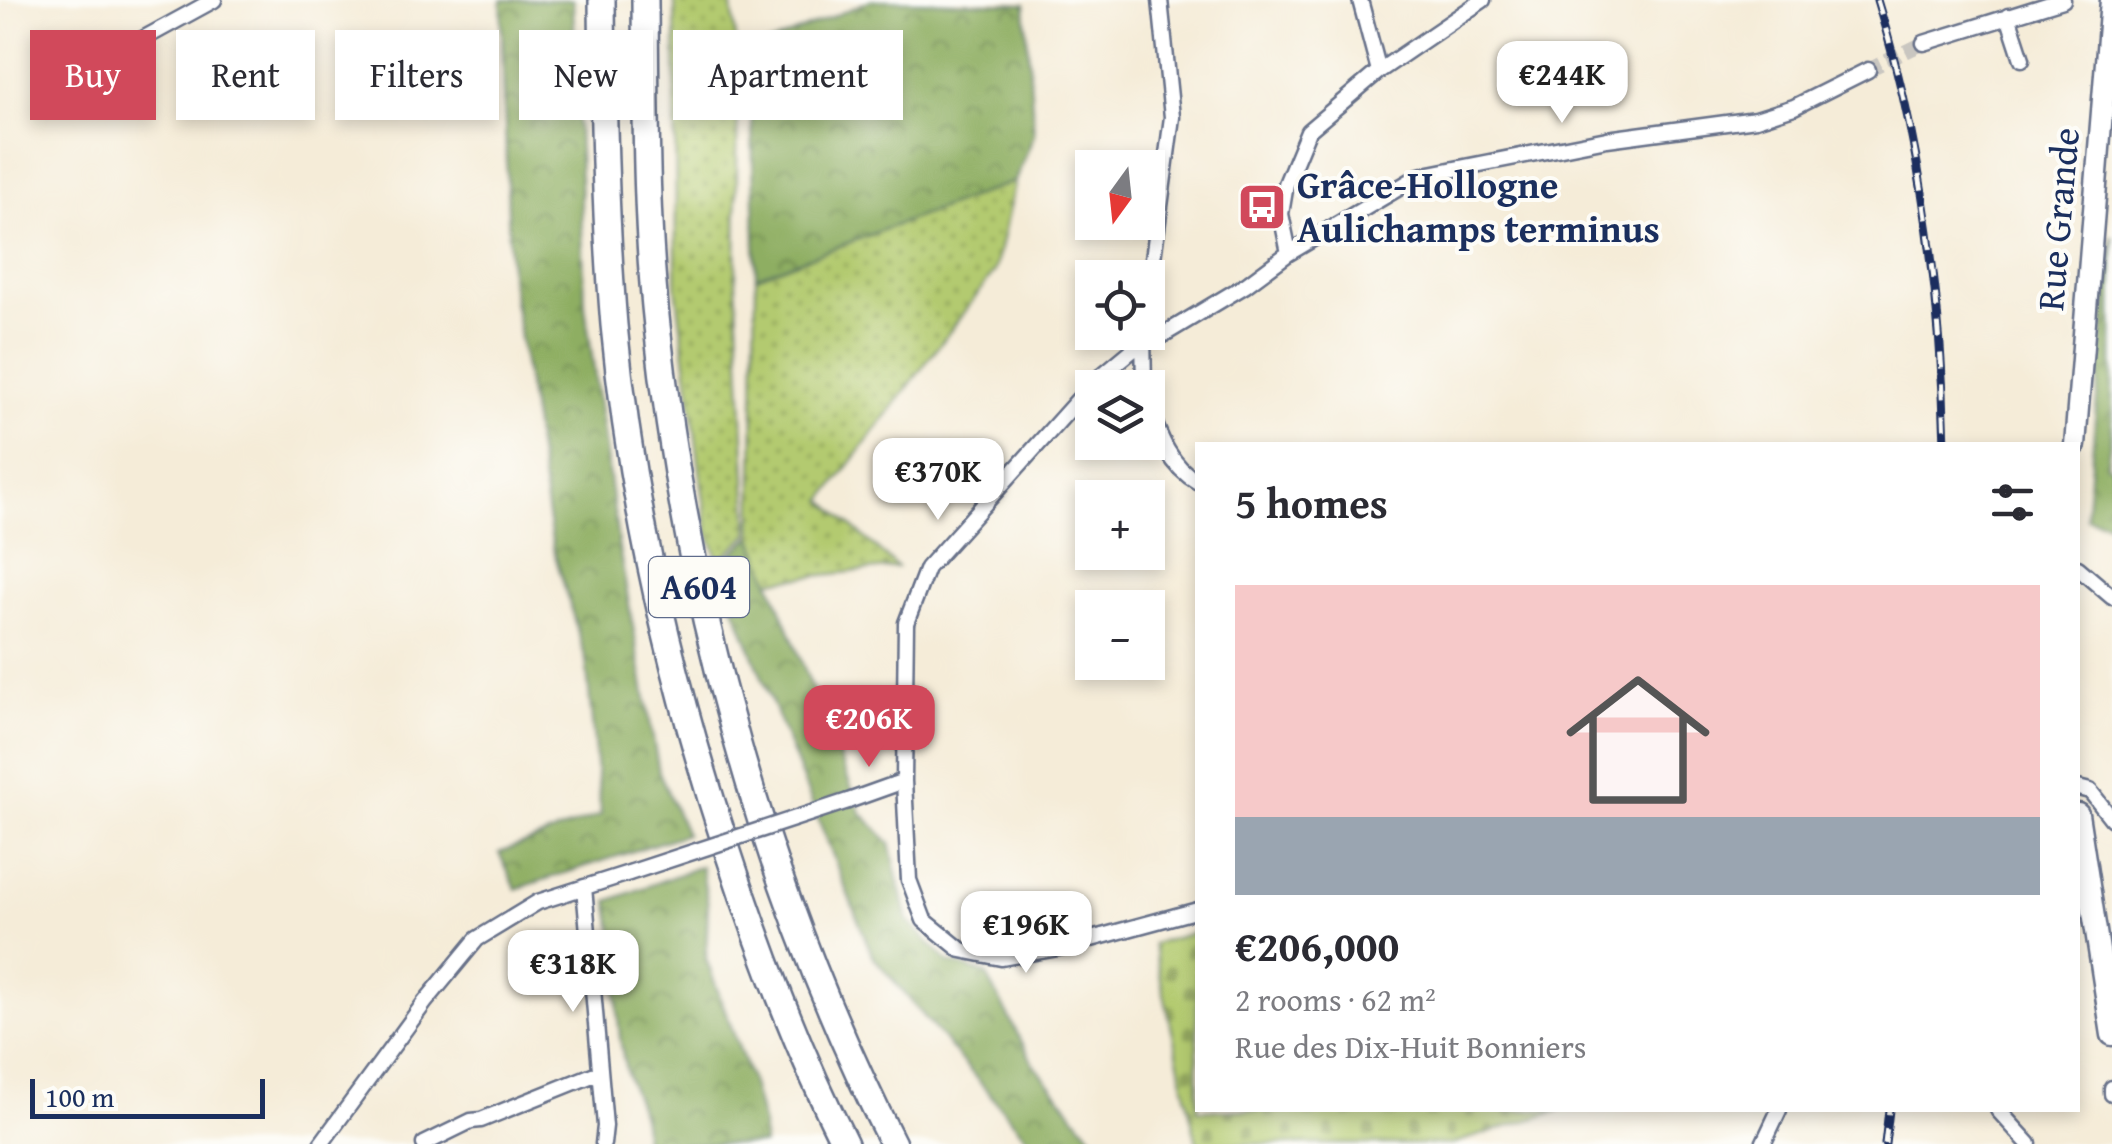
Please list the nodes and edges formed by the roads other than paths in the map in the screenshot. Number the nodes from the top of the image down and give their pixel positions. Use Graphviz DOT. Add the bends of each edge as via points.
graph roads {
  1 [pos="214,0"];
  2 [pos="602,0"];
  3 [pos="645,0"];
  4 [pos="1160,0"];
  5 [pos="1360,0"];
  6 [pos="1483,0"];
  7 [pos="2063,0"];
  8 [pos="2111,0"];
  9 [pos="2008,16"];
  10 [pos="156,32"];
  11 [pos="1924,43"];
  12 [pos="2022,60"];
  13 [pos="1868,70"];
  14 [pos="1379,72"];
  15 [pos="1290,253"];
  16 [pos="1153,260"];
  17 [pos="1165,334"];
  18 [pos="1129,350"];
  19 [pos="2074,442"];
  20 [pos="1165,446"];
  21 [pos="1195,480"];
  22 [pos="2080,570"];
  23 [pos="2112,597"];
  24 [pos="904,782"];
  25 [pos="2080,788"];
  26 [pos="2112,819"];
  27 [pos="2080,857"];
  28 [pos="584,887"];
  29 [pos="1195,911"];
  30 [pos="2112,1034"];
  31 [pos="600,1072"];
  32 [pos="1778,1112"];
  33 [pos="2000,1112"];
  34 [pos="321,1144"];
  35 [pos="424,1144"];
  36 [pos="603,1144"];
  37 [pos="845,1144"];
  38 [pos="892,1144"];
  39 [pos="1763,1144"];
  40 [pos="2028,1144"];
  1 -- 10 [label="street"];
  2 -- 37 [label="highway, A604" via="614,327 636,491 668,654 762,958"];
  3 -- 38 [label="highway, A604" via="656,324 710,643 804,944"];
  4 -- 16 [label="street" via="1172,117"];
  5 -- 14 [label="street"];
  6 -- 14 [label="street"];
  7 -- 9 [label="street"];
  8 -- 19 [label="street, Rue Grande"];
  9 -- 11 [label="street"];
  9 -- 12 [label="street"];
  13 -- 15 [label="street" via="1756,119 1606,139 1419,176"];
  14 -- 15 [label="street" via="1308,132 1281,214"];
  15 -- 17 [label="street"];
  18 -- 24 [label="street" via="928,568 906,624"];
  20 -- 21 [label="street" via="1180,472"];
  22 -- 23 [label="street"];
  24 -- 28 [label="street, bridge"];
  24 -- 29 [label="street" via="908,880 924,920 961,950 1002,958"];
  25 -- 26 [label="street" via="2090,791"];
  27 -- 30 [label="street"];
  28 -- 31 [label="street"];
  28 -- 34 [label="street" via="538,902 478,938"];
  31 -- 35 [label="street"];
  31 -- 36 [label="street"];
  32 -- 39 [label="street"];
  33 -- 40 [label="street"];
}
